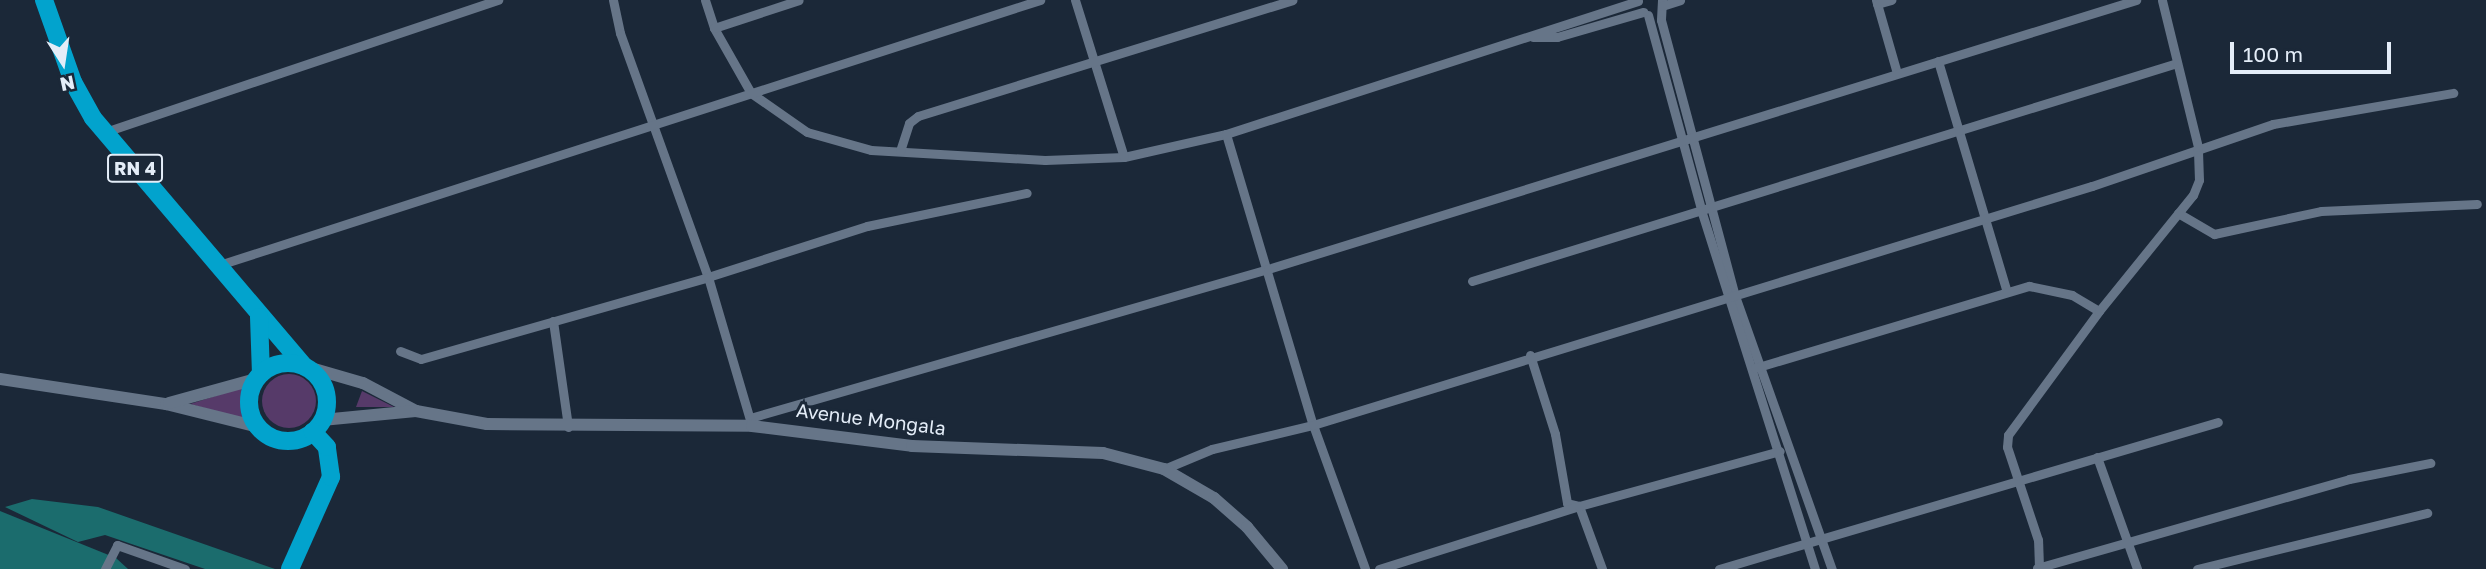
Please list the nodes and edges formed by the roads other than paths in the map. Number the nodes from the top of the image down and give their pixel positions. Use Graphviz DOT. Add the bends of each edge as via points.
graph roads {
  1 [pos="44,0"];
  2 [pos="498,0"];
  3 [pos="613,0"];
  4 [pos="705,0"];
  5 [pos="799,0"];
  6 [pos="1040,0"];
  7 [pos="1074,0"];
  8 [pos="1292,0"];
  9 [pos="1680,0"];
  10 [pos="1891,0"];
  11 [pos="2136,0"];
  12 [pos="2162,0"];
  13 [pos="1638,1"];
  14 [pos="1876,2"];
  15 [pos="1661,6"];
  16 [pos="1645,14"];
  17 [pos="714,28"];
  18 [pos="1524,37"];
  19 [pos="1938,61"];
  20 [pos="1095,63"];
  21 [pos="2177,63"];
  22 [pos="1897,73"];
  23 [pos="751,93"];
  24 [pos="2453,93"];
  25 [pos="656,122"];
  26 [pos="1959,131"];
  27 [pos="105,132"];
  28 [pos="1226,134"];
  29 [pos="1688,140"];
  30 [pos="2198,147"];
  31 [pos="900,151"];
  32 [pos="1124,157"];
  33 [pos="1027,193"];
  34 [pos="2477,204"];
  35 [pos="1707,212"];
  36 [pos="2179,213"];
  37 [pos="1984,217"];
  38 [pos="218,266"];
  39 [pos="1268,269"];
  40 [pos="708,277"];
  41 [pos="1472,281"];
  42 [pos="2006,289"];
  43 [pos="1731,294"];
  44 [pos="2099,311"];
  45 [pos="259,317"];
  46 [pos="553,321"];
  47 [pos="400,351"];
  48 [pos="1530,355"];
  49 [pos="304,366"];
  50 [pos="1754,368"];
  51 [pos="259,376"];
  52 [pos="0,379"];
  53 [pos="166,404"];
  54 [pos="416,411"];
  55 [pos="751,422"];
  56 [pos="2218,422"];
  57 [pos="1313,425"];
  58 [pos="318,426"];
  59 [pos="258,427"];
  60 [pos="568,427"];
  61 [pos="1782,450"];
  62 [pos="2097,457"];
  63 [pos="2430,463"];
  64 [pos="1164,469"];
  65 [pos="2016,478"];
  66 [pos="1579,506"];
  67 [pos="2427,513"];
  68 [pos="1821,540"];
  69 [pos="2129,542"];
  70 [pos="1807,544"];
  71 [pos="292,565"];
  72 [pos="2037,568"];
  73 [pos="105,569"];
  74 [pos="185,569"];
  75 [pos="1282,569"];
  76 [pos="1365,569"];
  77 [pos="1379,569"];
  78 [pos="1602,569"];
  79 [pos="1719,569"];
  80 [pos="1815,569"];
  81 [pos="1832,569"];
  82 [pos="2137,569"];
  83 [pos="2197,569"];
  1 -- 27 [label="highway, RN 4" via="73,82"];
  2 -- 27 [label="street"];
  3 -- 25 [label="street" via="620,33"];
  4 -- 17 [label="street"];
  5 -- 17 [label="street"];
  6 -- 23 [label="street"];
  7 -- 20 [label="street"];
  8 -- 20 [label="street"];
  9 -- 15 [label="street"];
  10 -- 14 [label="street"];
  11 -- 19 [label="street"];
  12 -- 21 [label="street"];
  13 -- 16 [label="street"];
  13 -- 18 [label="street"];
  14 -- 22 [label="street"];
  15 -- 16 [label="street"];
  15 -- 29 [label="street"];
  16 -- 18 [label="street" via="1557,37"];
  16 -- 29 [label="street"];
  17 -- 23 [label="street"];
  18 -- 28 [label="street"];
  19 -- 22 [label="street"];
  19 -- 26 [label="street"];
  20 -- 31 [label="street" via="918,116 909,123"];
  20 -- 32 [label="street"];
  21 -- 26 [label="street"];
  21 -- 30 [label="street"];
  22 -- 29 [label="street"];
  23 -- 25 [label="street"];
  23 -- 31 [label="street" via="807,132 871,150"];
  24 -- 30 [label="street" via="2273,124"];
  25 -- 38 [label="street"];
  25 -- 40 [label="street"];
  26 -- 35 [label="street"];
  26 -- 37 [label="street"];
  27 -- 38 [label="highway, RN 4"];
  28 -- 32 [label="street"];
  28 -- 39 [label="street"];
  29 -- 35 [label="street"];
  29 -- 39 [label="street"];
  30 -- 36 [label="street" via="2199,180"];
  30 -- 37 [label="street" via="2176,158"];
  31 -- 32 [label="street" via="1045,160"];
  33 -- 40 [label="street" via="867,226"];
  34 -- 36 [label="street" via="2321,211 2214,234"];
  35 -- 41 [label="street"];
  35 -- 43 [label="street"];
  36 -- 44 [label="street"];
  37 -- 42 [label="street"];
  37 -- 43 [label="street"];
  38 -- 45 [label="highway, RN 4"];
  39 -- 55 [label="street"];
  39 -- 57 [label="street"];
  40 -- 46 [label="street"];
  40 -- 55 [label="street"];
  42 -- 44 [label="street" via="2046,288 2072,295"];
  42 -- 50 [label="street"];
  43 -- 48 [label="street"];
  43 -- 50 [label="street"];
  44 -- 65 [label="street" via="2014,424 2007,447"];
  45 -- 49 [label="highway, RN 4"];
  45 -- 51 [label="highway"];
  46 -- 47 [label="street" via="421,359"];
  46 -- 60 [label="street"];
  48 -- 57 [label="street"];
  48 -- 66 [label="street" via="1555,434 1567,503"];
  49 -- 51 [label="highway" via="281,364"];
  49 -- 54 [label="street" via="363,383"];
  49 -- 58 [label="highway, RN 4" via="322,381 327,394"];
  50 -- 61 [label="street"];
  51 -- 53 [label="street"];
  51 -- 59 [label="highway" via="249,403"];
  52 -- 53 [label="street"];
  53 -- 59 [label="street"];
  54 -- 58 [label="street"];
  54 -- 60 [label="street, Avenue Mongala" via="487,424"];
  55 -- 60 [label="street, Avenue Mongala"];
  55 -- 64 [label="street, Avenue Mongala" via="912,446 1103,453"];
  56 -- 62 [label="street"];
  57 -- 64 [label="street" via="1212,449"];
  57 -- 76 [label="street"];
  58 -- 59 [label="highway" via="285,440"];
  58 -- 71 [label="highway" via="327,446 331,477"];
  61 -- 66 [label="street"];
  61 -- 68 [label="street"];
  61 -- 70 [label="street"];
  62 -- 65 [label="street"];
  62 -- 69 [label="street"];
  63 -- 69 [label="street" via="2336,482"];
  64 -- 75 [label="street, Avenue Mongala" via="1214,498 1247,527"];
  65 -- 68 [label="street"];
  65 -- 72 [label="street" via="2038,540"];
  66 -- 77 [label="street"];
  66 -- 78 [label="street"];
  67 -- 83 [label="street"];
  68 -- 70 [label="street"];
  68 -- 81 [label="street"];
  69 -- 72 [label="street"];
  69 -- 82 [label="street"];
  70 -- 79 [label="street"];
  70 -- 80 [label="street"];
  73 -- 74 [label="street" via="117,545"];
}
